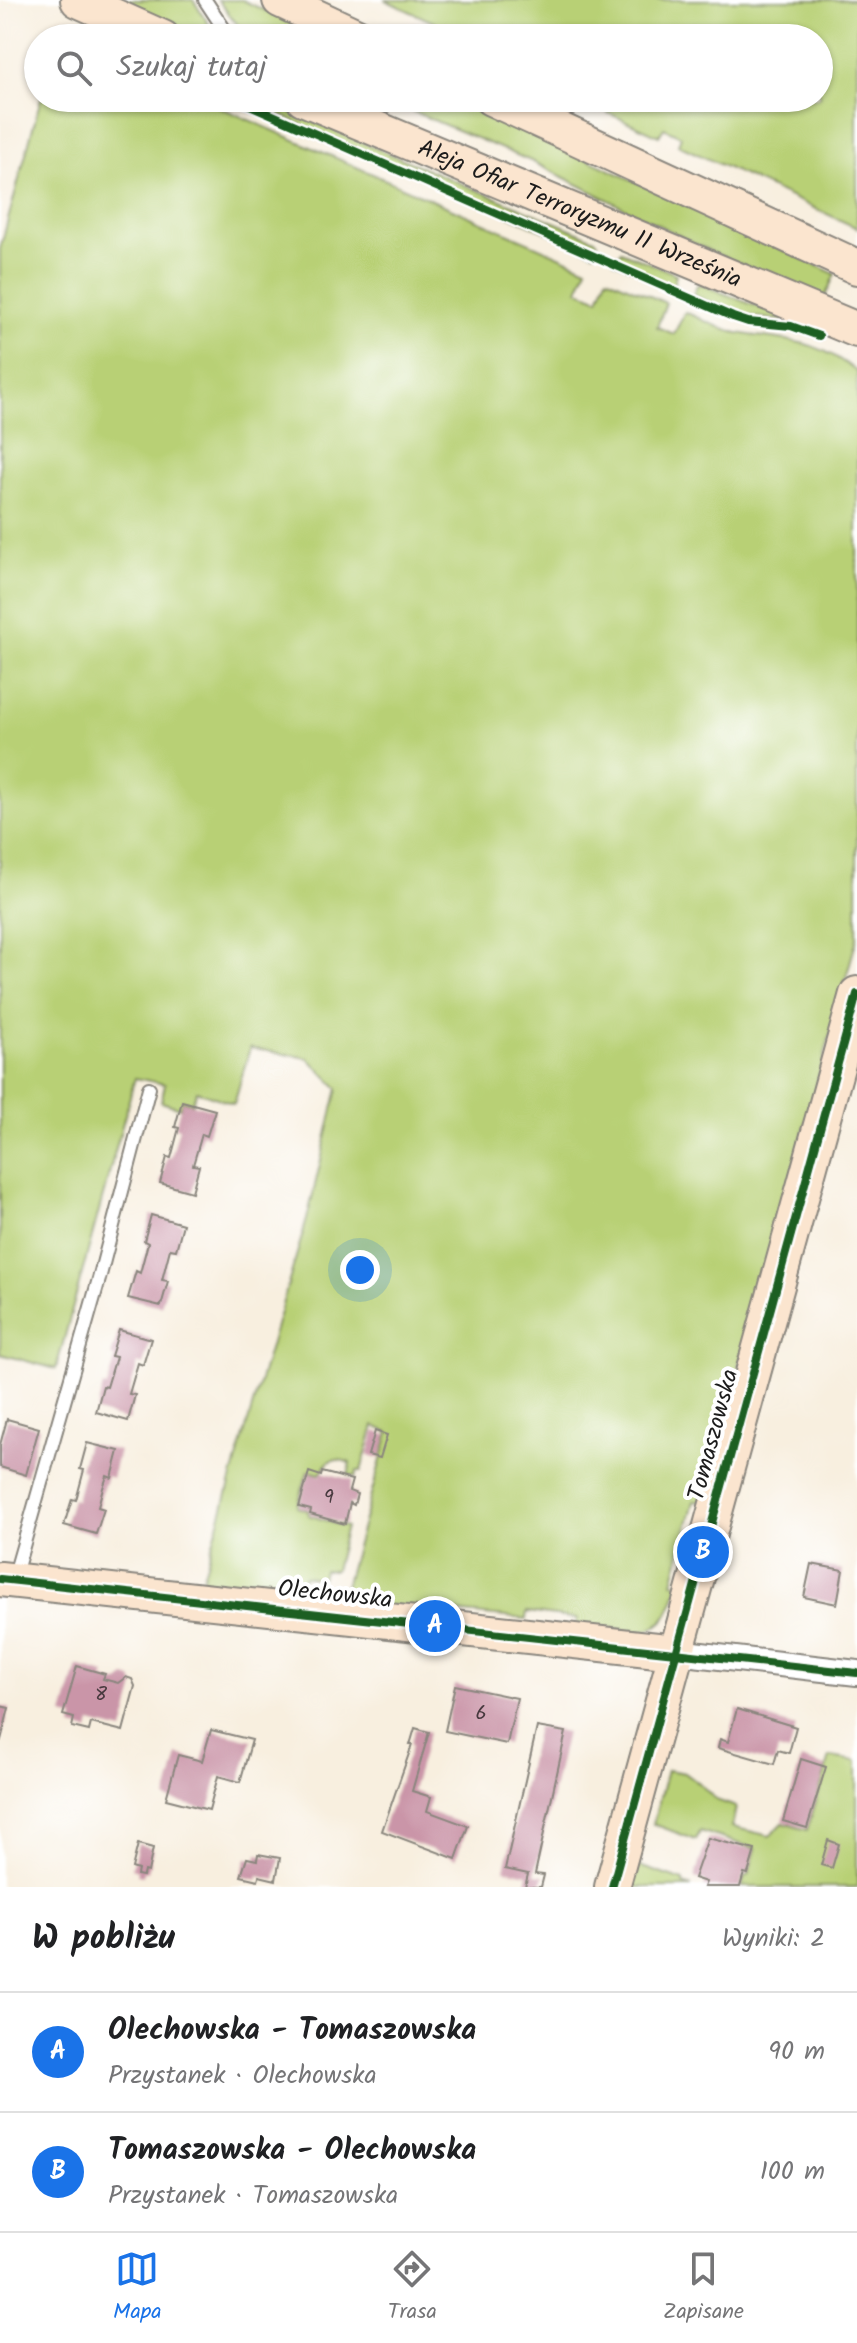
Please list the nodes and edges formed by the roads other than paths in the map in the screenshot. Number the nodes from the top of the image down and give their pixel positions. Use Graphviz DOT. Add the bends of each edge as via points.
graph roads {
  1 [pos="78,0"];
  2 [pos="205,0"];
  3 [pos="280,0"];
  4 [pos="132,24"];
  5 [pos="221,24"];
  6 [pos="331,24"];
  7 [pos="336,112"];
  8 [pos="521,112"];
  9 [pos="857,267"];
  10 [pos="857,330"];
  11 [pos="857,994"];
  12 [pos="149,1088"];
  13 [pos="6,1580"];
  14 [pos="676,1652"];
  15 [pos="857,1673"];
  16 [pos="612,1887"];
  1 -- 4 [label="street"];
  2 -- 5 [label="lane"];
  3 -- 6 [label="street"];
  7 -- 10 [label="street, Aleja Ofiar Terroryzmu 11 Września"];
  8 -- 9 [label="street"];
  11 -- 14 [label="street, Tomaszowska"];
  12 -- 13 [label="lane" via="99,1279"];
  13 -- 14 [label="street, Olechowska"];
  14 -- 15 [label="street, Olechowska"];
  14 -- 16 [label="street, Tomaszowska"];
}
